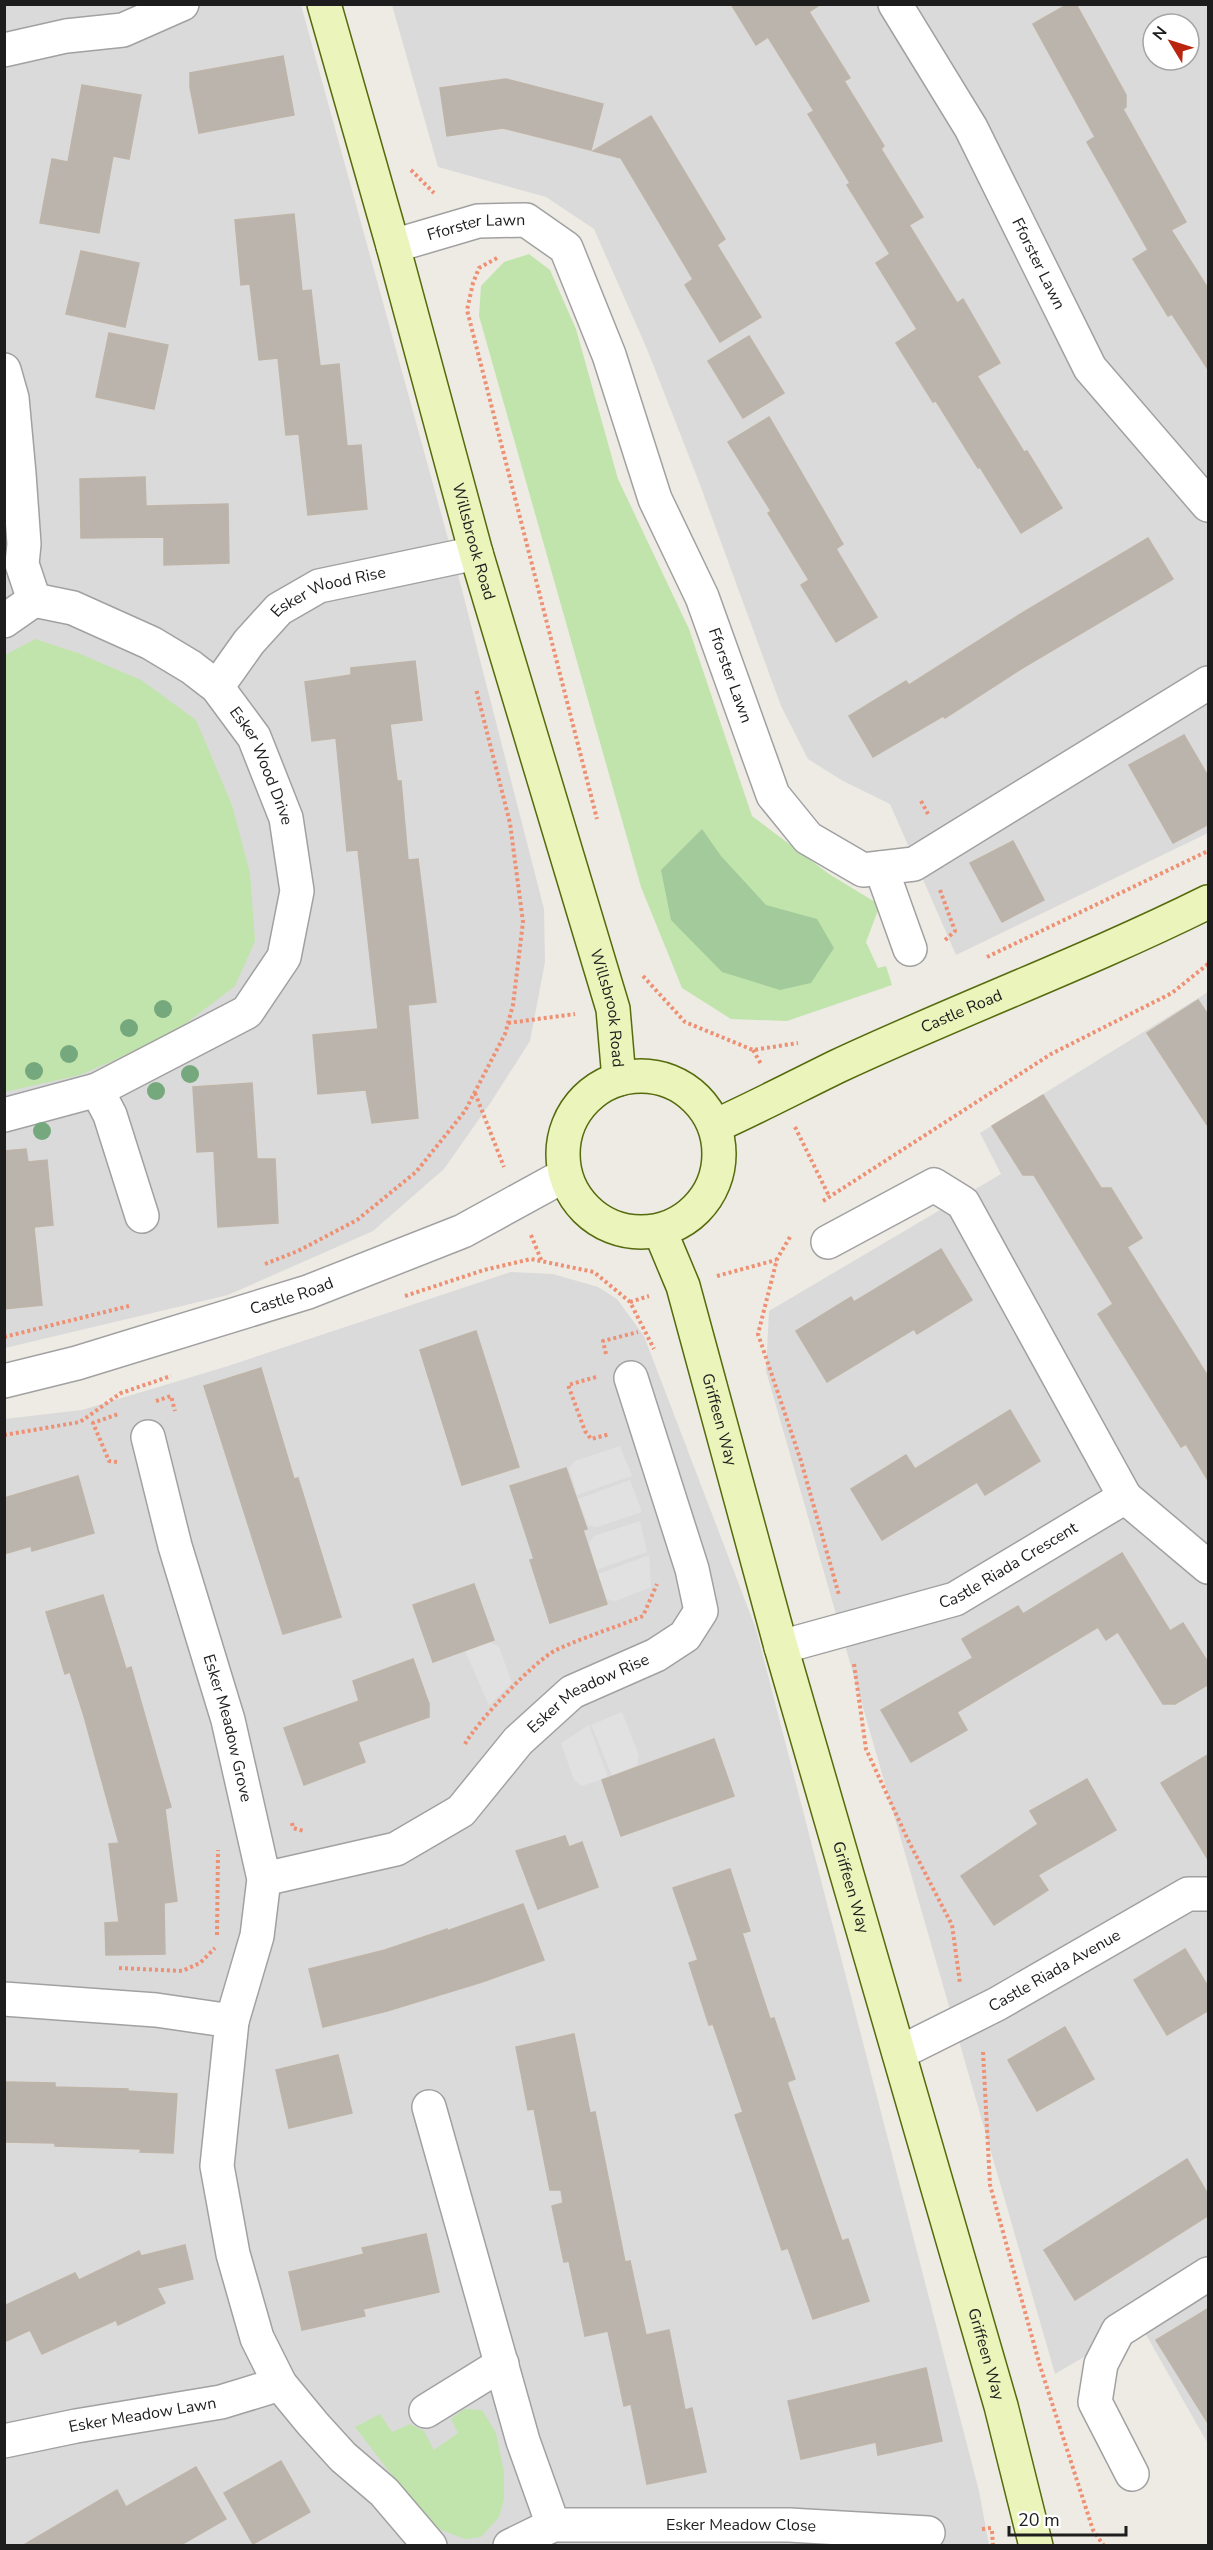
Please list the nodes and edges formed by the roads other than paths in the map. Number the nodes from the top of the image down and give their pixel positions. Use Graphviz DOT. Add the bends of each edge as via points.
graph roads {
  1 [pos="182,4"];
  2 [pos="324,4"];
  3 [pos="895,4"];
  4 [pos="4,50"];
  5 [pos="393,246"];
  6 [pos="4,370"];
  7 [pos="1209,505"];
  8 [pos="476,553"];
  9 [pos="34,600"];
  10 [pos="4,621"];
  11 [pos="1209,683"];
  12 [pos="217,687"];
  13 [pos="881,868"];
  14 [pos="1209,902"];
  15 [pos="910,949"];
  16 [pos="619,1079"];
  17 [pos="97,1090"];
  18 [pos="4,1115"];
  19 [pos="715,1126"];
  20 [pos="565,1175"];
  21 [pos="142,1216"];
  22 [pos="660,1231"];
  23 [pos="828,1242"];
  24 [pos="619,1367"];
  25 [pos="4,1381"];
  26 [pos="148,1437"];
  27 [pos="1125,1497"];
  28 [pos="1209,1567"];
  29 [pos="781,1647"];
  30 [pos="264,1879"];
  31 [pos="1209,1894"];
  32 [pos="4,1999"];
  33 [pos="232,2021"];
  34 [pos="900,2053"];
  35 [pos="429,2107"];
  36 [pos="1209,2274"];
  37 [pos="502,2364"];
  38 [pos="280,2384"];
  39 [pos="426,2411"];
  40 [pos="4,2441"];
  41 [pos="1132,2475"];
  42 [pos="554,2525"];
  43 [pos="928,2533"];
  44 [pos="430,2546"];
  45 [pos="510,2546"];
  46 [pos="1036,2546"];
  1 -- 4 [label="street" via="123,30 66,36"];
  2 -- 5 [label="street, Willsbrook Road"];
  3 -- 7 [label="street, Fforster Lawn" via="971,128 1090,368"];
  5 -- 8 [label="street, Willsbrook Road"];
  5 -- 13 [label="street, Fforster Lawn" via="478,221 526,220 566,248 609,355 655,499 702,597 773,795 808,838 863,870"];
  6 -- 9 [label="street" via="12,398 24,544 22,564"];
  8 -- 12 [label="street, Esker Wood Rise" via="319,586 279,609"];
  8 -- 16 [label="street, Willsbrook Road" via="612,1009"];
  9 -- 10 [label="street"];
  9 -- 12 [label="street, Esker Wood Drive" via="73,608 152,642"];
  11 -- 13 [label="street, Fforster Lawn" via="914,864"];
  12 -- 17 [label="street, Esker Wood Drive" via="254,737 286,818 297,891 284,957 247,1012"];
  13 -- 15 [label="street"];
  14 -- 19 [label="street, Castle Road"];
  16 -- 19 [label="street" via="642,1075 666,1079 686,1089 704,1106"];
  16 -- 20 [label="street" via="597,1089 579,1106 567,1127 562,1151"];
  17 -- 18 [label="street, Esker Wood Drive"];
  17 -- 21 [label="street" via="110,1115"];
  19 -- 22 [label="street" via="720,1152 717,1179 704,1202 685,1220"];
  20 -- 22 [label="street" via="575,1197 605,1224 636,1233"];
  20 -- 25 [label="street, Castle Road" via="463,1231 308,1292 77,1363"];
  22 -- 29 [label="street, Griffeen Way" via="683,1286"];
  23 -- 27 [label="street" via="934,1185 963,1203"];
  24 -- 30 [label="street, Esker Meadow Rise" via="692,1569 701,1611 685,1636 656,1655 572,1692 518,1742 461,1812 396,1849"];
  26 -- 30 [label="street, Esker Meadow Grove" via="175,1546 228,1720"];
  27 -- 28 [label="street"];
  27 -- 29 [label="street, Castle Riada Crescent" via="955,1599"];
  29 -- 34 [label="street, Griffeen Way"];
  30 -- 33 [label="street, Esker Meadow Grove" via="257,1936"];
  31 -- 34 [label="street, Castle Riada Avenue" via="1188,1894 997,2004"];
  32 -- 33 [label="street" via="156,2010"];
  33 -- 38 [label="street, Esker Meadow Grove" via="217,2166 233,2254 257,2338"];
  34 -- 46 [label="street, Griffeen Way" via="1001,2406"];
  35 -- 37 [label="street"];
  36 -- 41 [label="street" via="1118,2331 1101,2364 1095,2402"];
  37 -- 39 [label="street"];
  37 -- 42 [label="street" via="523,2440"];
  38 -- 40 [label="street, Esker Meadow Lawn" via="221,2402"];
  38 -- 44 [label="street, Esker Meadow Grove" via="343,2457 384,2493"];
  42 -- 43 [label="street, Esker Meadow Close" via="789,2525"];
  42 -- 45 [label="street, Esker Meadow Close"];
}
